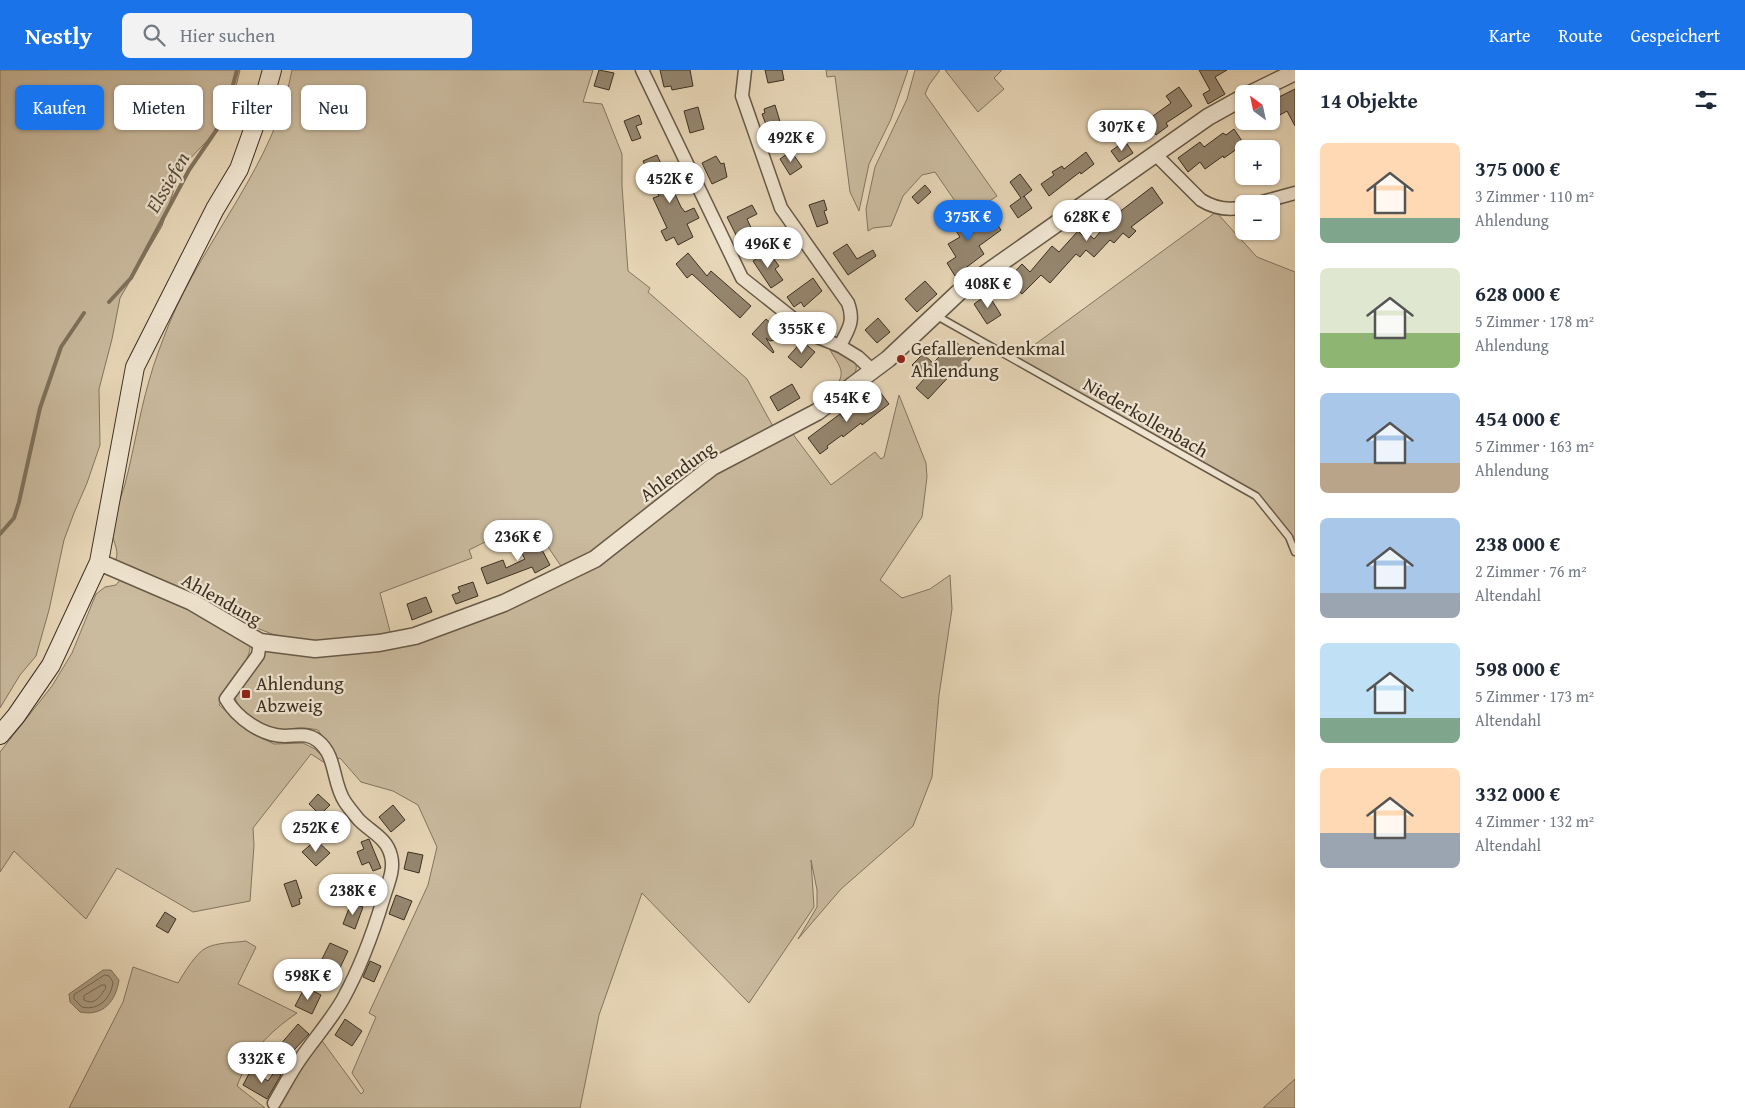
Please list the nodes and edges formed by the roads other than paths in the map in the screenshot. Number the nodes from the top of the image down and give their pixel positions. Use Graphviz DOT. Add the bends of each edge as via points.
graph roads {
  1 [pos="272,70"];
  2 [pos="642,70"];
  3 [pos="746,70"];
  4 [pos="1295,72"];
  5 [pos="1268,85"];
  6 [pos="1235,102"];
  7 [pos="1155,154"];
  8 [pos="1295,192"];
  9 [pos="1280,196"];
  10 [pos="1235,208"];
  11 [pos="936,315"];
  12 [pos="840,346"];
  13 [pos="873,371"];
  14 [pos="1295,552"];
  15 [pos="99,562"];
  16 [pos="260,642"];
  17 [pos="0,735"];
  18 [pos="274,1103"];
  1 -- 15 [label="main road" via="239,168 135,367"];
  2 -- 12 [label="street" via="742,278 815,336"];
  3 -- 12 [label="street" via="742,96 781,208 850,308 851,323"];
  4 -- 5 [label="street"];
  6 -- 7 [label="street, Ahlendung"];
  7 -- 10 [label="street" via="1208,205"];
  7 -- 11 [label="street, Ahlendung" via="958,293"];
  8 -- 9 [label="street"];
  11 -- 13 [label="street, Ahlendung"];
  11 -- 14 [label="lane, Niederkollenbach" via="1256,496 1289,537"];
  12 -- 13 [label="street"];
  13 -- 16 [label="street, Ahlendung" via="817,412 712,466 595,559 504,603 415,636 379,643 315,649"];
  15 -- 16 [label="street, Ahlendung" via="192,602"];
  15 -- 17 [label="main road" via="51,665"];
  16 -- 18 [label="street" via="258,655 226,699 231,708 269,733 284,736 304,734 317,740 332,761 344,800 360,820 387,843 392,864 380,909 343,998"];
}
